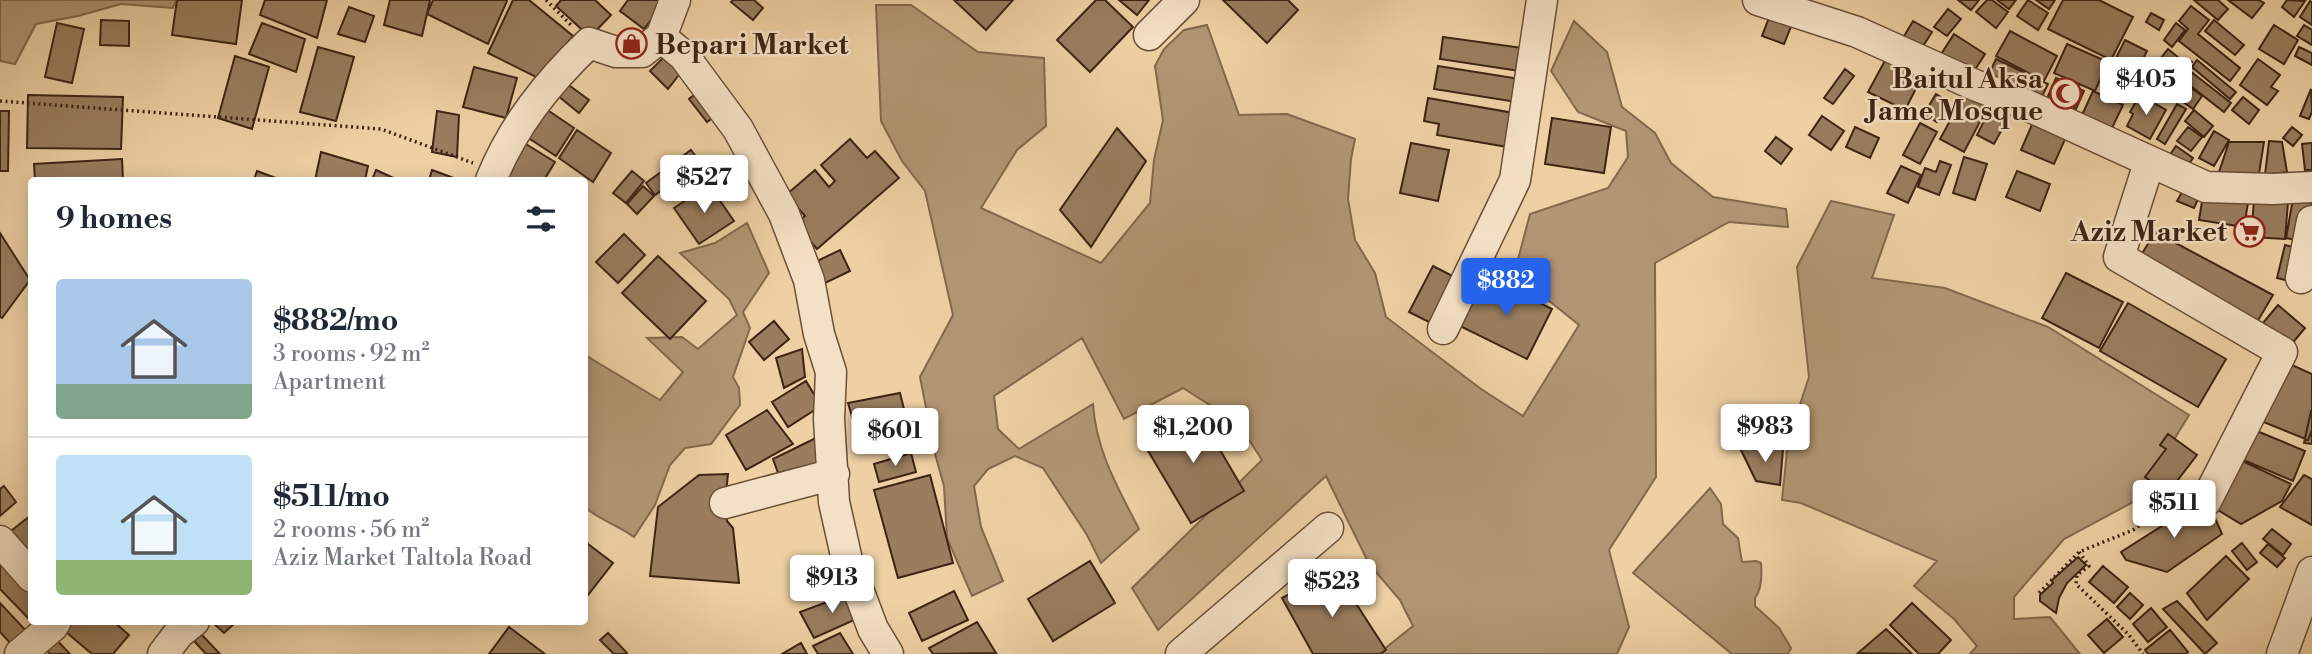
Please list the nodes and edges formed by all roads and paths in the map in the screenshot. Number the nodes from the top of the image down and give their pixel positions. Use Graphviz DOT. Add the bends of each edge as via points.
graph roads {
  1 [pos="546,0"];
  2 [pos="675,0"];
  3 [pos="1184,0"];
  4 [pos="1542,0"];
  5 [pos="1768,3"];
  6 [pos="1149,35"];
  7 [pos="661,37"];
  8 [pos="589,43"];
  9 [pos="0,101"];
  10 [pos="2149,163"];
  11 [pos="493,176"];
  12 [pos="2312,187"];
  13 [pos="2312,221"];
  14 [pos="2301,278"];
  15 [pos="1443,330"];
  16 [pos="834,474"];
  17 [pos="2206,501"];
  18 [pos="725,503"];
  19 [pos="1328,528"];
  20 [pos="0,541"];
  21 [pos="2079,552"];
  22 [pos="28,572"];
  23 [pos="2312,572"];
  24 [pos="2039,593"];
  25 [pos="54,625"];
  26 [pos="189,625"];
  27 [pos="881,641"];
  28 [pos="2290,652"];
  29 [pos="20,654"];
  30 [pos="163,654"];
  31 [pos="1181,654"];
  32 [pos="2143,654"];
  1 -- 8 [label="path"];
  2 -- 7 [label="street"];
  3 -- 6 [label="street"];
  4 -- 15 [label="street" via="1515,180"];
  5 -- 10 [label="street" via="1857,32"];
  7 -- 8 [label="street" via="642,52 616,52"];
  7 -- 16 [label="street" via="684,56 738,129 784,215 808,279 831,372"];
  8 -- 11 [label="street" via="538,96"];
  9 -- 11 [label="path" via="381,129"];
  10 -- 12 [label="street" via="2206,187"];
  10 -- 17 [label="street" via="2119,257 2282,352"];
  13 -- 14 [label="street"];
  16 -- 18 [label="street"];
  16 -- 27 [label="street" via="834,502 847,560"];
  17 -- 21 [label="path" via="2176,491 2157,513 2133,530"];
  19 -- 31 [label="street"];
  20 -- 22 [label="street"];
  21 -- 24 [label="path"];
  21 -- 32 [label="path" via="2089,566 2077,575 2076,584"];
  23 -- 28 [label="street"];
  25 -- 29 [label="street"];
  26 -- 30 [label="street"];
}
